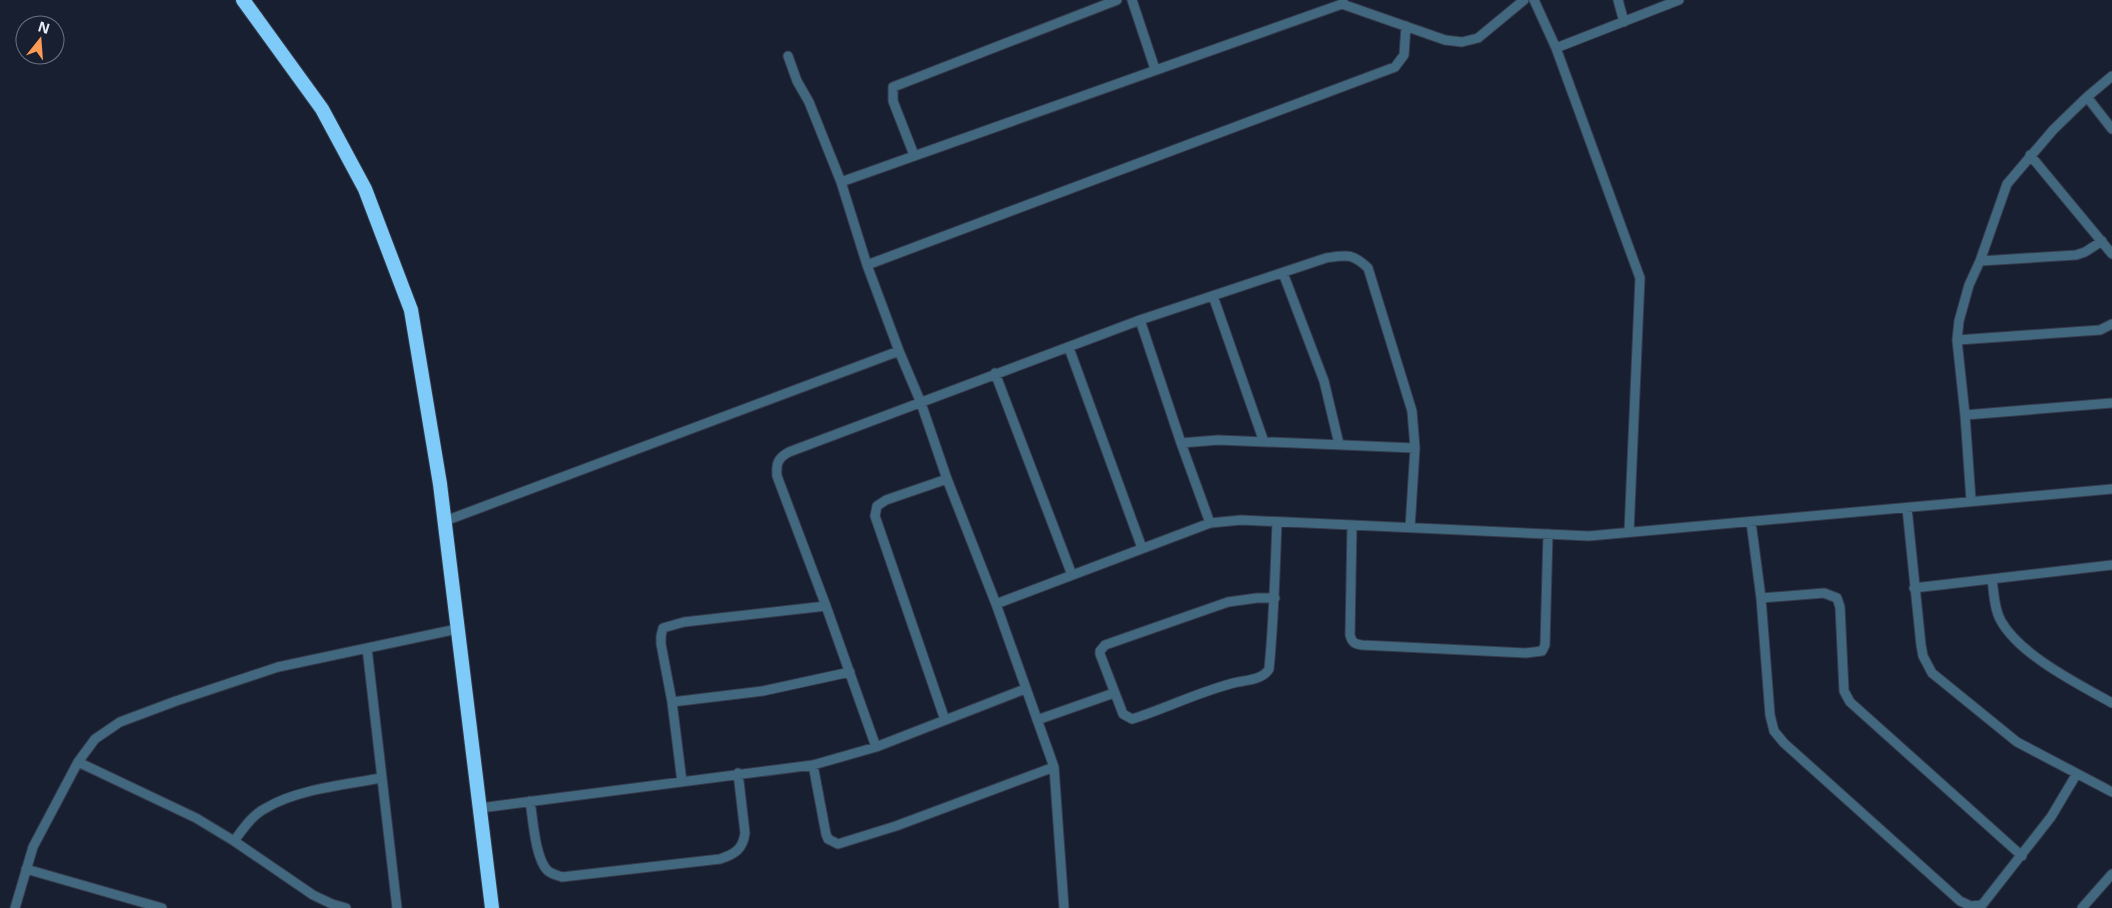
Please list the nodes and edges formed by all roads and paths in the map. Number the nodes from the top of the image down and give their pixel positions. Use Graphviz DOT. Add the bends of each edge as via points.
graph roads {
  1 [pos="243,0"];
  2 [pos="1117,0"];
  3 [pos="1132,0"];
  4 [pos="1524,0"];
  5 [pos="1534,0"];
  6 [pos="1618,0"];
  7 [pos="1679,0"];
  8 [pos="1343,2"];
  9 [pos="1624,22"];
  10 [pos="1406,26"];
  11 [pos="1556,48"];
  12 [pos="788,56"];
  13 [pos="1155,69"];
  14 [pos="2112,76"];
  15 [pos="2086,97"];
  16 [pos="2112,130"];
  17 [pos="914,155"];
  18 [pos="2030,155"];
  19 [pos="841,182"];
  20 [pos="2102,241"];
  21 [pos="2112,254"];
  22 [pos="1980,261"];
  23 [pos="867,265"];
  24 [pos="1284,273"];
  25 [pos="1213,296"];
  26 [pos="1140,320"];
  27 [pos="2112,324"];
  28 [pos="1957,340"];
  29 [pos="1069,348"];
  30 [pos="899,351"];
  31 [pos="994,373"];
  32 [pos="921,403"];
  33 [pos="2112,403"];
  34 [pos="1965,415"];
  35 [pos="1264,442"];
  36 [pos="1181,444"];
  37 [pos="1339,444"];
  38 [pos="1415,448"];
  39 [pos="947,479"];
  40 [pos="2112,489"];
  41 [pos="1971,500"];
  42 [pos="1907,508"];
  43 [pos="445,521"];
  44 [pos="1277,522"];
  45 [pos="1750,522"];
  46 [pos="1210,523"];
  47 [pos="1352,525"];
  48 [pos="1410,528"];
  49 [pos="1629,532"];
  50 [pos="1548,534"];
  51 [pos="1142,548"];
  52 [pos="2112,565"];
  53 [pos="1072,575"];
  54 [pos="1992,580"];
  55 [pos="1914,588"];
  56 [pos="1275,598"];
  57 [pos="1761,598"];
  58 [pos="996,604"];
  59 [pos="826,606"];
  60 [pos="458,629"];
  61 [pos="367,648"];
  62 [pos="850,672"];
  63 [pos="1025,689"];
  64 [pos="1114,693"];
  65 [pos="672,702"];
  66 [pos="2112,702"];
  67 [pos="945,720"];
  68 [pos="1037,720"];
  69 [pos="876,747"];
  70 [pos="78,762"];
  71 [pos="813,765"];
  72 [pos="1054,767"];
  73 [pos="738,773"];
  74 [pos="2076,775"];
  75 [pos="381,778"];
  76 [pos="682,782"];
  77 [pos="2112,792"];
  78 [pos="530,801"];
  79 [pos="480,808"];
  80 [pos="234,841"];
  81 [pos="2022,856"];
  82 [pos="26,869"];
  83 [pos="2112,874"];
  84 [pos="15,908"];
  85 [pos="162,908"];
  86 [pos="346,908"];
  87 [pos="386,908"];
  88 [pos="397,908"];
  89 [pos="492,908"];
  90 [pos="1064,908"];
  91 [pos="2082,908"];
  1 -- 43 [label="highway" via="322,109 365,189 411,310"];
  2 -- 17 [label="street" via="893,87 893,101"];
  3 -- 13 [label="street"];
  4 -- 10 [label="street" via="1478,38 1462,42 1445,40"];
  5 -- 11 [label="street"];
  6 -- 9 [label="street"];
  7 -- 9 [label="street"];
  8 -- 10 [label="street"];
  8 -- 13 [label="street"];
  9 -- 11 [label="street"];
  10 -- 23 [label="street" via="1404,56 1395,67"];
  11 -- 49 [label="street" via="1640,278"];
  12 -- 19 [label="street"];
  13 -- 17 [label="street"];
  14 -- 15 [label="street"];
  15 -- 16 [label="street"];
  15 -- 18 [label="street"];
  17 -- 19 [label="street"];
  18 -- 20 [label="street"];
  18 -- 22 [label="street" via="2007,184"];
  19 -- 23 [label="street"];
  20 -- 21 [label="street"];
  20 -- 22 [label="street" via="2076,255"];
  22 -- 28 [label="street" via="1963,303"];
  23 -- 30 [label="street"];
  24 -- 25 [label="street"];
  24 -- 37 [label="street" via="1324,381"];
  24 -- 38 [label="street" via="1341,256 1356,257 1368,268 1412,411"];
  25 -- 26 [label="street"];
  25 -- 35 [label="street"];
  26 -- 29 [label="street"];
  26 -- 36 [label="street"];
  27 -- 28 [label="street" via="2100,330"];
  28 -- 34 [label="street"];
  29 -- 31 [label="street"];
  29 -- 51 [label="street"];
  30 -- 32 [label="street"];
  30 -- 43 [label="street"];
  31 -- 32 [label="street"];
  31 -- 53 [label="street"];
  32 -- 39 [label="street"];
  32 -- 59 [label="street" via="790,452 780,457 776,465 777,476"];
  33 -- 34 [label="street"];
  34 -- 41 [label="street"];
  35 -- 36 [label="street" via="1218,440"];
  35 -- 37 [label="street"];
  36 -- 46 [label="street"];
  37 -- 38 [label="street"];
  38 -- 48 [label="street"];
  39 -- 58 [label="street"];
  39 -- 67 [label="street" via="886,500 877,506 875,516"];
  40 -- 41 [label="street"];
  41 -- 42 [label="street"];
  42 -- 45 [label="street"];
  42 -- 55 [label="street"];
  43 -- 60 [label="highway"];
  44 -- 46 [label="street" via="1241,520"];
  44 -- 47 [label="street"];
  44 -- 56 [label="street"];
  45 -- 49 [label="street"];
  45 -- 57 [label="street"];
  46 -- 51 [label="street"];
  47 -- 48 [label="street"];
  47 -- 50 [label="street" via="1350,635 1351,641 1362,646 1542,651 1546,645"];
  48 -- 50 [label="street"];
  49 -- 50 [label="street" via="1589,536"];
  51 -- 53 [label="street"];
  52 -- 54 [label="street"];
  53 -- 58 [label="street"];
  54 -- 55 [label="street"];
  54 -- 66 [label="street" via="1996,609 2008,631 2048,666"];
  55 -- 74 [label="street" via="1923,656 1932,673 2017,742"];
  56 -- 64 [label="street" via="1228,602 1104,645 1100,654"];
  56 -- 64 [label="street" via="1269,669 1263,676 1221,686 1132,719 1125,717"];
  57 -- 81 [label="street" via="1824,593 1837,598 1844,691 1850,702"];
  57 -- 81 [label="street" via="1770,715 1774,731 1784,743 1960,901 1971,906 1982,905"];
  58 -- 63 [label="street"];
  59 -- 62 [label="street"];
  59 -- 65 [label="street" via="684,622 663,628 660,636"];
  60 -- 61 [label="street"];
  60 -- 79 [label="highway"];
  61 -- 70 [label="street" via="278,667 120,722 95,739"];
  61 -- 75 [label="street"];
  62 -- 65 [label="street" via="763,691"];
  62 -- 69 [label="street"];
  63 -- 67 [label="street"];
  63 -- 68 [label="street"];
  64 -- 68 [label="street"];
  65 -- 76 [label="street"];
  67 -- 69 [label="street"];
  68 -- 72 [label="street"];
  69 -- 71 [label="street"];
  70 -- 80 [label="street" via="196,818"];
  70 -- 82 [label="street" via="33,847"];
  71 -- 72 [label="street" via="826,834 828,840 838,844 896,826"];
  71 -- 73 [label="street"];
  72 -- 90 [label="street"];
  73 -- 76 [label="street"];
  73 -- 78 [label="street" via="744,841 731,855 720,859 562,876 552,874 540,857"];
  74 -- 77 [label="street"];
  74 -- 81 [label="street"];
  75 -- 80 [label="street" via="324,788 264,808"];
  75 -- 88 [label="street"];
  76 -- 78 [label="street"];
  78 -- 79 [label="street"];
  79 -- 89 [label="highway"];
  80 -- 86 [label="street" via="313,895"];
  82 -- 84 [label="street"];
  82 -- 85 [label="street"];
  83 -- 91 [label="street"];
  87 -- 88 [label="street"];
}
